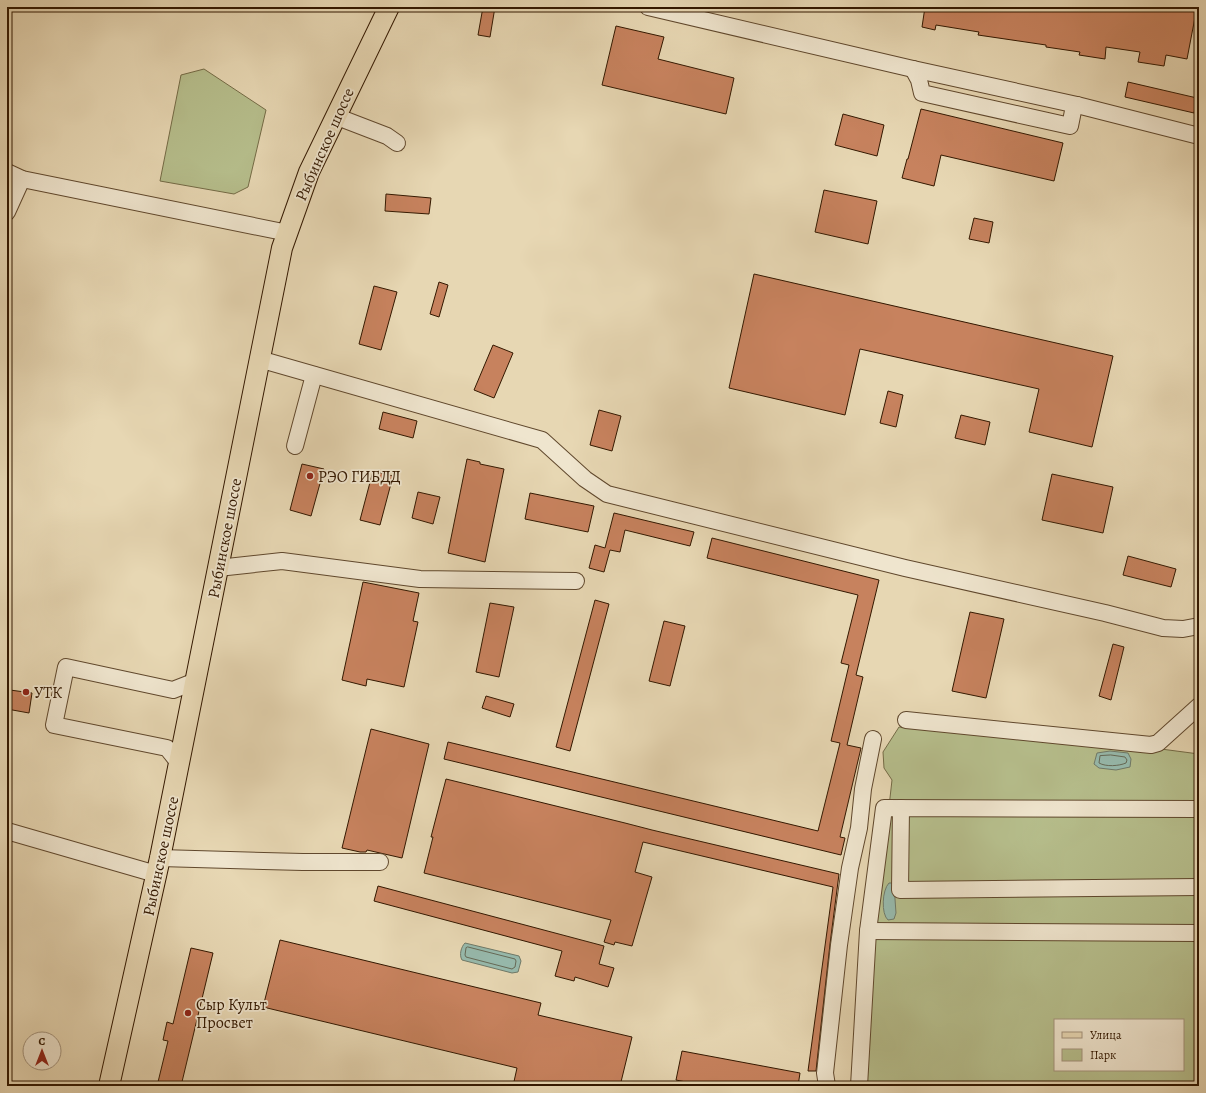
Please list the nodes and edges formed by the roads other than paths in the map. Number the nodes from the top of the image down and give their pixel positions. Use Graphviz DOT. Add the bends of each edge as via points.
graph roads {
  1 [pos="389,7"];
  2 [pos="648,7"];
  3 [pos="913,69"];
  4 [pos="1077,104"];
  5 [pos="335,116"];
  6 [pos="1199,136"];
  7 [pos="397,143"];
  8 [pos="7,172"];
  9 [pos="22,179"];
  10 [pos="7,212"];
  11 [pos="288,232"];
  12 [pos="259,359"];
  13 [pos="314,375"];
  14 [pos="295,446"];
  15 [pos="218,568"];
  16 [pos="576,581"];
  17 [pos="1199,626"];
  18 [pos="196,681"];
  19 [pos="1199,706"];
  20 [pos="906,720"];
  21 [pos="873,739"];
  22 [pos="179,763"];
  23 [pos="884,808"];
  24 [pos="901,808"];
  25 [pos="860,809"];
  26 [pos="1199,809"];
  27 [pos="7,832"];
  28 [pos="380,862"];
  29 [pos="158,866"];
  30 [pos="850,868"];
  31 [pos="876,874"];
  32 [pos="1199,887"];
  33 [pos="868,932"];
  34 [pos="1199,933"];
  35 [pos="109,1086"];
  36 [pos="827,1086"];
  37 [pos="859,1086"];
  1 -- 5 [label="main road, Рыбинское шоссе"];
  2 -- 3 [label="street"];
  3 -- 4 [label="street"];
  3 -- 4 [label="street" via="922,93 1070,126"];
  4 -- 6 [label="street"];
  5 -- 7 [label="street" via="387,136"];
  5 -- 11 [label="main road, Рыбинское шоссе" via="309,172"];
  8 -- 9 [label="street"];
  9 -- 10 [label="street"];
  9 -- 11 [label="street"];
  11 -- 12 [label="main road, Рыбинское шоссе" via="282,248"];
  12 -- 13 [label="street"];
  12 -- 15 [label="main road, Рыбинское шоссе"];
  13 -- 14 [label="street"];
  13 -- 17 [label="street" via="542,440 585,479 607,494 905,568 1163,628 1183,629"];
  15 -- 16 [label="street" via="282,561 420,579"];
  15 -- 18 [label="main road, Рыбинское шоссе"];
  18 -- 22 [label="main road, Рыбинское шоссе"];
  18 -- 22 [label="street" via="173,690 66,667 55,718 54,725 167,748"];
  19 -- 20 [label="street" via="1158,743 1151,745"];
  21 -- 25 [label="street"];
  22 -- 29 [label="main road, Рыбинское шоссе"];
  23 -- 24 [label="street"];
  23 -- 25 [label="street"];
  23 -- 31 [label="street"];
  24 -- 26 [label="street"];
  24 -- 32 [label="street" via="900,890"];
  25 -- 30 [label="street" via="859,828"];
  27 -- 29 [label="street"];
  28 -- 29 [label="street"];
  29 -- 35 [label="main road, Рыбинское шоссе"];
  30 -- 31 [label="street"];
  30 -- 36 [label="street" via="825,1073"];
  31 -- 33 [label="street"];
  33 -- 34 [label="street"];
  33 -- 37 [label="street"];
}
